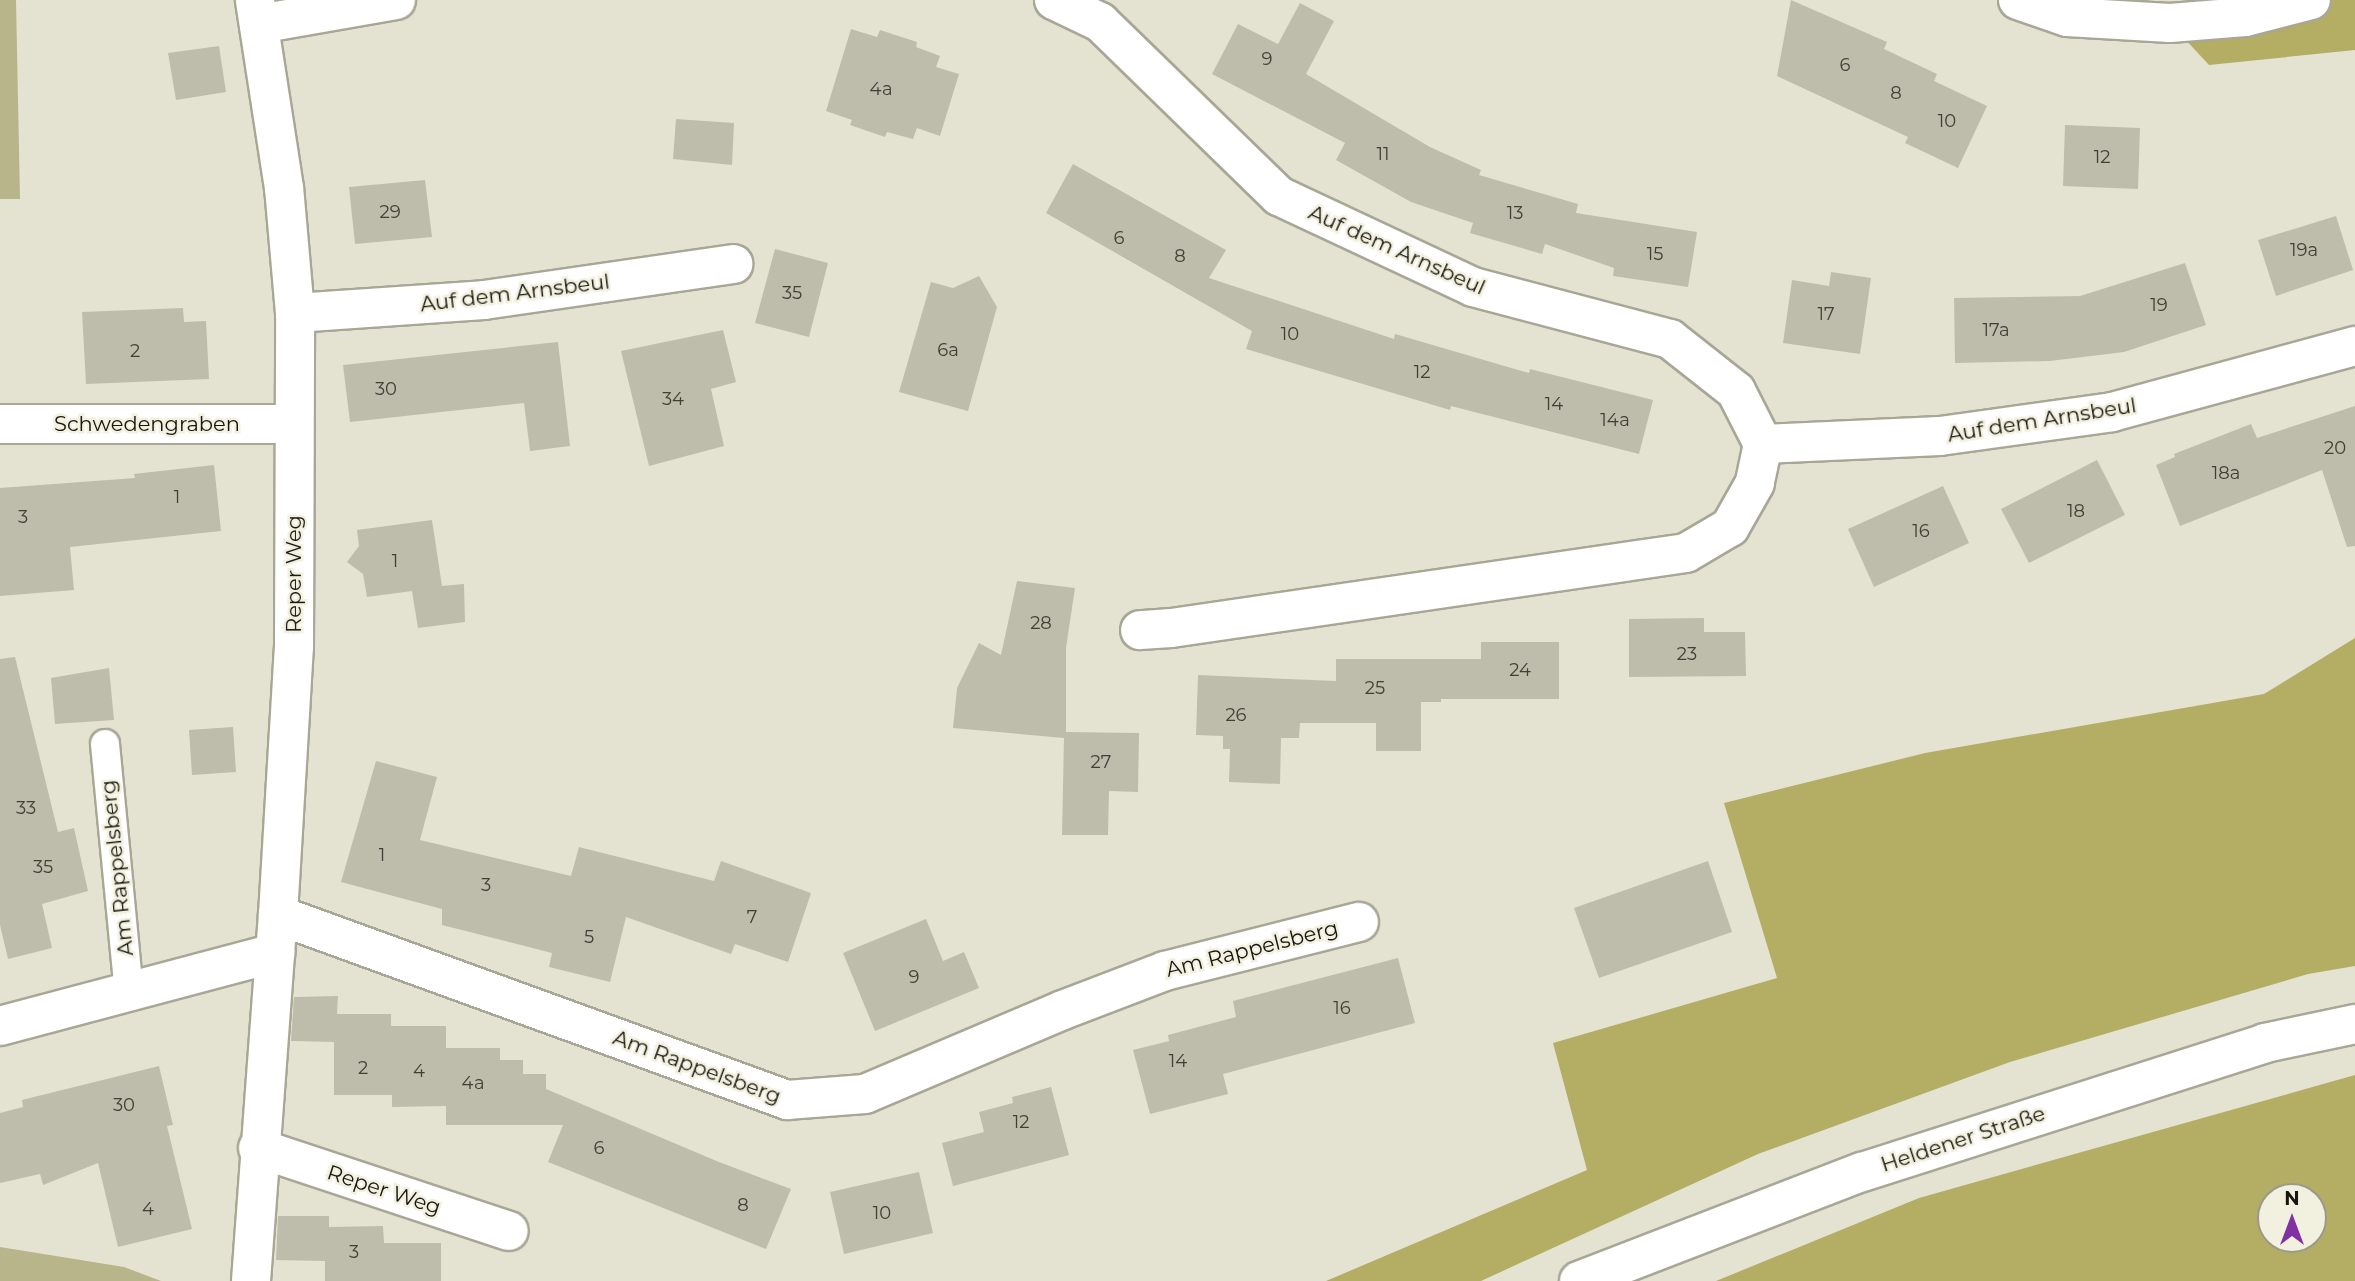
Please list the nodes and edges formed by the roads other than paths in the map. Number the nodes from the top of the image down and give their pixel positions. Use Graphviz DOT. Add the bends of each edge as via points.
graph roads {
  1 [pos="396,0"];
  2 [pos="1054,0"];
  3 [pos="2018,0"];
  4 [pos="2311,0"];
  5 [pos="257,12"];
  6 [pos="733,264"];
  7 [pos="295,313"];
  8 [pos="2355,346"];
  9 [pos="0,424"];
  10 [pos="294,424"];
  11 [pos="1763,444"];
  12 [pos="1140,630"];
  13 [pos="105,744"];
  14 [pos="278,915"];
  15 [pos="1359,922"];
  16 [pos="275,953"];
  17 [pos="129,992"];
  18 [pos="2355,1024"];
  19 [pos="0,1026"];
  20 [pos="258,1149"];
  21 [pos="509,1231"];
  22 [pos="251,1281"];
  23 [pos="1579,1281"];
  1 -- 5 [label="street"];
  2 -- 11 [label="street, Auf dem Arnsbeul" via="1100,22 1279,197 1473,287 1670,339 1736,391"];
  3 -- 4 [label="street" via="2067,17 2170,23 2245,17"];
  5 -- 7 [label="street, Reper Weg" via="284,188"];
  6 -- 7 [label="street, Auf dem Arnsbeul" via="484,300"];
  7 -- 10 [label="street, Reper Weg"];
  8 -- 11 [label="street, Auf dem Arnsbeul" via="2112,412 1940,436"];
  9 -- 10 [label="street, Schwedengraben"];
  10 -- 14 [label="street, Reper Weg" via="294,647"];
  11 -- 12 [label="street" via="1755,483 1730,527 1686,552"];
  13 -- 17 [label="lane, Am Rappelsberg"];
  14 -- 15 [label="street, Am Rappelsberg" via="787,1100 865,1094 1165,971"];
  14 -- 16 [label="street, Reper Weg"];
  16 -- 17 [label="street"];
  16 -- 20 [label="street, Reper Weg"];
  17 -- 19 [label="street"];
  18 -- 23 [label="street, Heldener Straße" via="2266,1043 1862,1172"];
  20 -- 21 [label="street, Reper Weg"];
  20 -- 22 [label="street, Reper Weg"];
}
